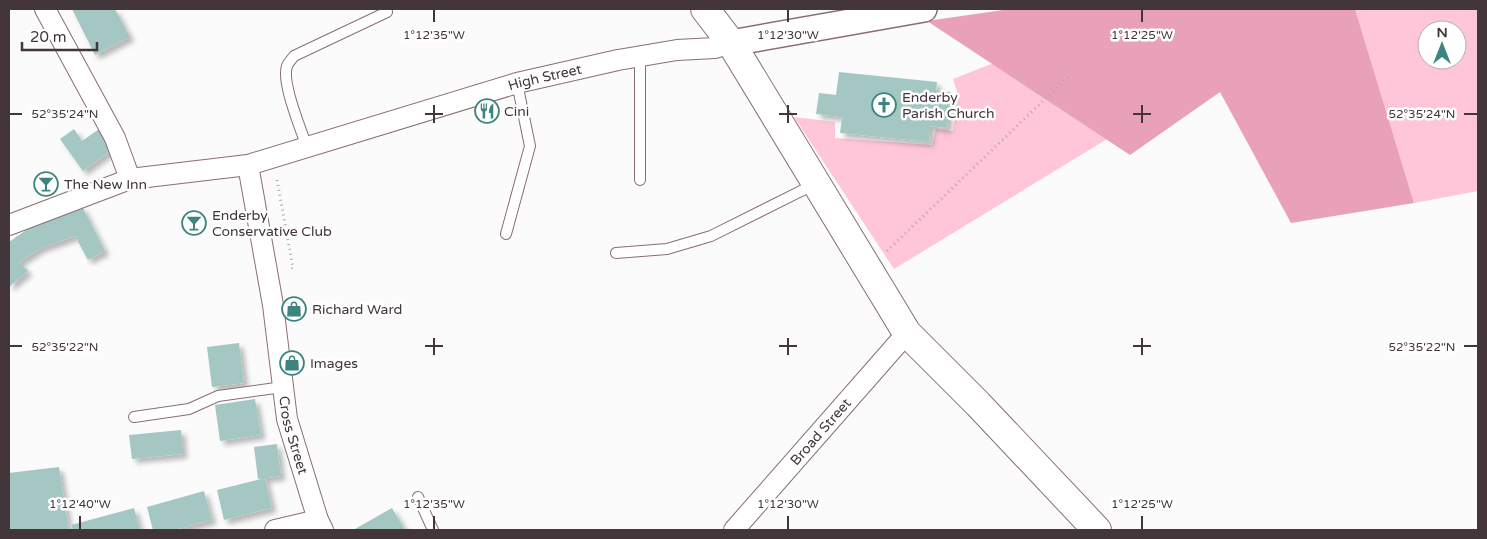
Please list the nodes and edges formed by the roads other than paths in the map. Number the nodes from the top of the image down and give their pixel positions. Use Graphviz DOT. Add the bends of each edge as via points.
graph roads {
  1 [pos="45,9"];
  2 [pos="705,9"];
  3 [pos="924,9"];
  4 [pos="387,12"];
  5 [pos="731,44"];
  6 [pos="640,56"];
  7 [pos="517,83"];
  8 [pos="307,148"];
  9 [pos="248,165"];
  10 [pos="130,179"];
  11 [pos="640,180"];
  12 [pos="816,184"];
  13 [pos="9,224"];
  14 [pos="506,234"];
  15 [pos="616,253"];
  16 [pos="907,333"];
  17 [pos="283,387"];
  18 [pos="134,416"];
  19 [pos="418,497"];
  20 [pos="321,525"];
  21 [pos="275,530"];
  22 [pos="432,530"];
  23 [pos="734,530"];
  24 [pos="1097,530"];
  1 -- 10 [label="street" via="115,138"];
  2 -- 5 [label="main road"];
  3 -- 5 [label="street"];
  4 -- 8 [label="lane" via="294,56 287,66 286,77"];
  5 -- 6 [label="street, High Street"];
  5 -- 12 [label="main road"];
  6 -- 7 [label="street, High Street"];
  6 -- 11 [label="lane"];
  7 -- 8 [label="street, High Street"];
  7 -- 14 [label="lane" via="530,146"];
  8 -- 9 [label="street, High Street"];
  9 -- 10 [label="street, High Street"];
  9 -- 17 [label="street, Cross Street" via="273,305"];
  10 -- 13 [label="street, High Street"];
  12 -- 15 [label="lane" via="711,236 667,250"];
  12 -- 16 [label="main road"];
  16 -- 23 [label="street, Broad Street"];
  16 -- 24 [label="main road"];
  17 -- 18 [label="lane" via="218,396 188,409"];
  17 -- 20 [label="street, Cross Street" via="288,419"];
  19 -- 22 [label="lane"];
  20 -- 21 [label="street"];
}
